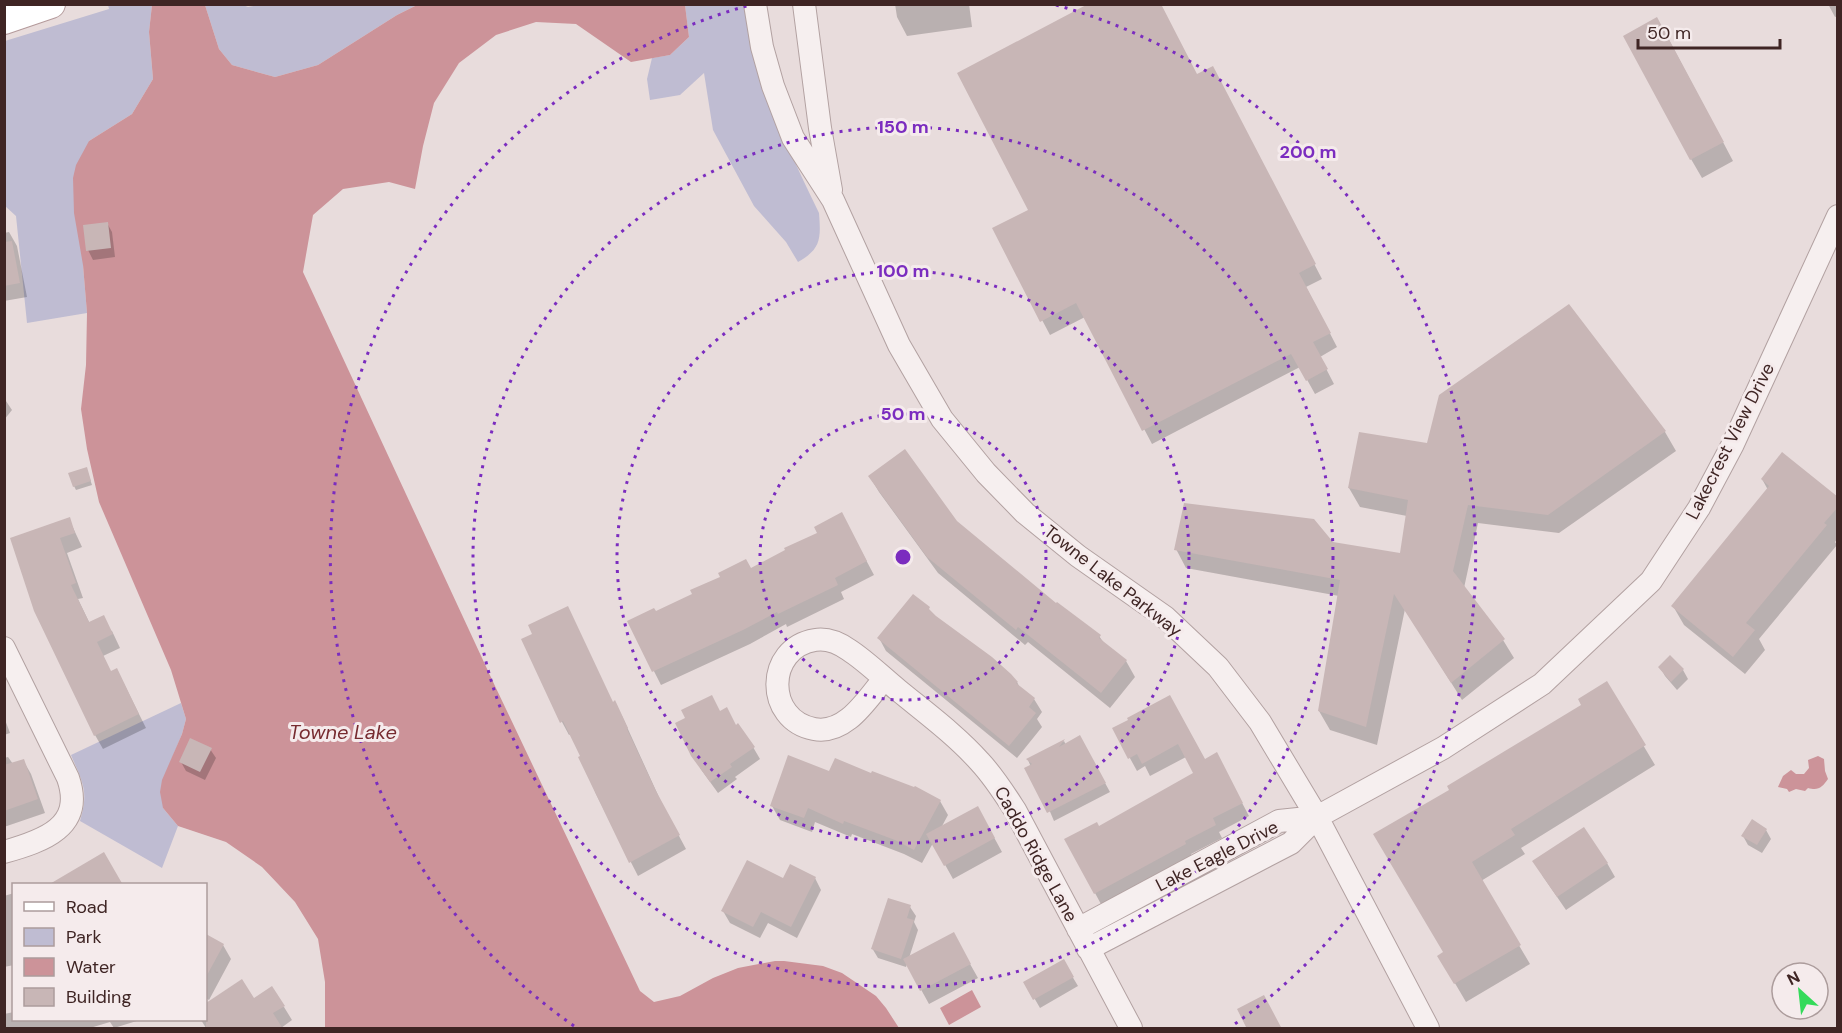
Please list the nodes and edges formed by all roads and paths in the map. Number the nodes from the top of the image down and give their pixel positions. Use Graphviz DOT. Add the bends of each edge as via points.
graph roads {
  1 [pos="51,4"];
  2 [pos="754,4"];
  3 [pos="804,4"];
  4 [pos="4,20"];
  5 [pos="833,200"];
  6 [pos="1838,216"];
  7 [pos="4,648"];
  8 [pos="884,678"];
  9 [pos="1317,817"];
  10 [pos="4,852"];
  11 [pos="1083,939"];
  12 [pos="1131,1029"];
  13 [pos="1428,1029"];
  1 -- 4 [label="main road"];
  2 -- 5 [label="street, Towne Lake Parkway" via="773,86 793,138"];
  3 -- 5 [label="street, Towne Lake Parkway"];
  5 -- 9 [label="street, Towne Lake Parkway" via="899,345 942,419 1025,513 1165,617 1218,667 1260,722"];
  6 -- 9 [label="street, Lakecrest View Drive" via="1733,444 1699,508 1651,581 1542,684 1443,748"];
  7 -- 10 [label="street" via="74,794 72,812 59,827 48,836"];
  8 -- 8 [label="street, Caddo Ridge Lane" via="850,650 832,641 814,640 796,647 784,659 776,676 777,696 786,713 799,724 816,729 836,727 853,716"];
  8 -- 11 [label="street, Caddo Ridge Lane" via="955,738 1001,788"];
  9 -- 11 [label="street, Lake Eagle Drive" via="1279,821"];
  9 -- 13 [label="street, Towne Lake Parkway"];
  11 -- 12 [label="street, Caddo Ridge Lane"];
}
